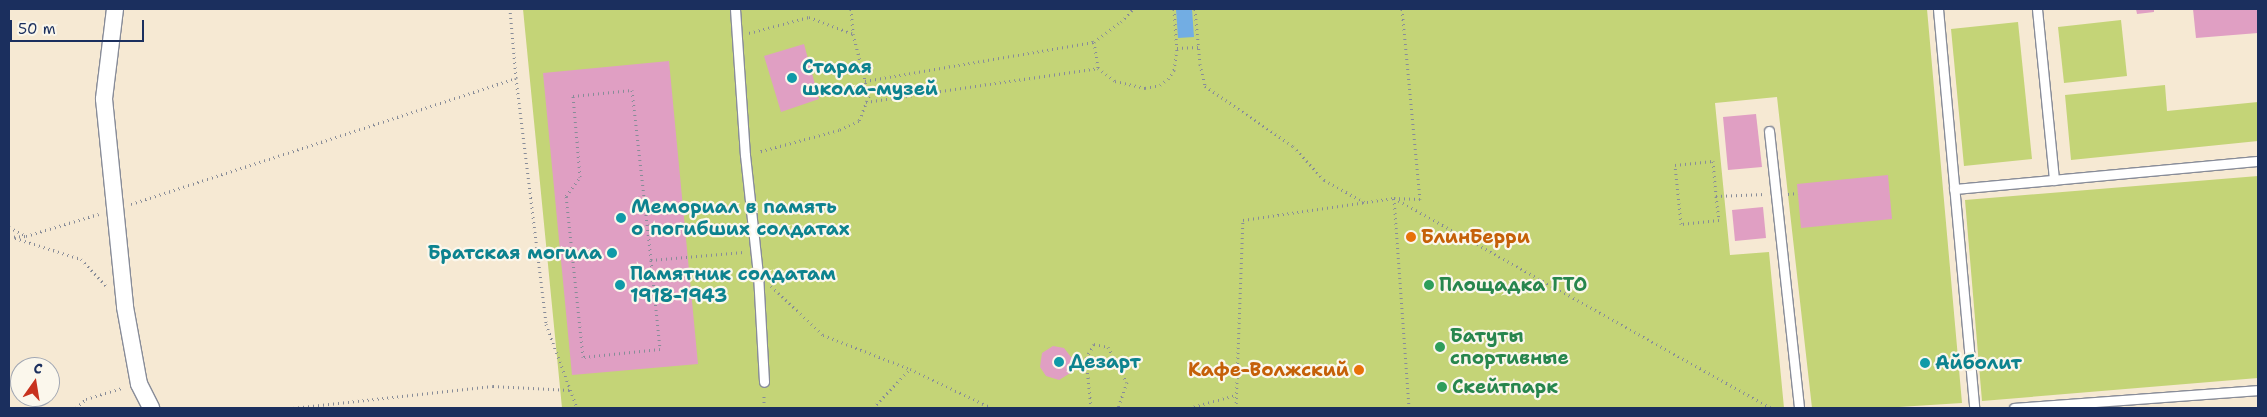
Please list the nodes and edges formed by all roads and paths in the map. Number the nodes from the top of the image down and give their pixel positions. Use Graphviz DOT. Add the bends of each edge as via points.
graph roads {
  1 [pos="115,9"];
  2 [pos="510,9"];
  3 [pos="735,9"];
  4 [pos="851,9"];
  5 [pos="1133,9"];
  6 [pos="1174,9"];
  7 [pos="1195,9"];
  8 [pos="1402,9"];
  9 [pos="1938,9"];
  10 [pos="2037,9"];
  11 [pos="853,34"];
  12 [pos="738,36"];
  13 [pos="1094,42"];
  14 [pos="1198,47"];
  15 [pos="1177,48"];
  16 [pos="1098,68"];
  17 [pos="516,78"];
  18 [pos="865,81"];
  19 [pos="866,102"];
  20 [pos="1769,131"];
  21 [pos="745,155"];
  22 [pos="2258,161"];
  23 [pos="2054,180"];
  24 [pos="1954,190"];
  25 [pos="1776,194"];
  26 [pos="1798,194"];
  27 [pos="1716,196"];
  28 [pos="1394,198"];
  29 [pos="1364,203"];
  30 [pos="116,209"];
  31 [pos="9,227"];
  32 [pos="26,236"];
  33 [pos="10,237"];
  34 [pos="754,251"];
  35 [pos="651,260"];
  36 [pos="758,274"];
  37 [pos="126,307"];
  38 [pos="910,369"];
  39 [pos="764,382"];
  40 [pos="139,384"];
  41 [pos="570,390"];
  42 [pos="2258,390"];
  43 [pos="1236,395"];
  44 [pos="76,408"];
  45 [pos="151,408"];
  46 [pos="293,408"];
  47 [pos="577,408"];
  48 [pos="873,408"];
  49 [pos="992,408"];
  50 [pos="1091,408"];
  51 [pos="1118,408"];
  52 [pos="1189,408"];
  53 [pos="1236,408"];
  54 [pos="1409,408"];
  55 [pos="1772,408"];
  56 [pos="1799,408"];
  57 [pos="1974,408"];
  58 [pos="2014,408"];
  1 -- 30 [label="street" via="104,99"];
  2 -- 17 [label="path"];
  3 -- 12 [label="lane"];
  4 -- 11 [label="path"];
  5 -- 13 [label="path"];
  6 -- 15 [label="path"];
  7 -- 14 [label="path"];
  8 -- 28 [label="path" via="1420,199"];
  9 -- 24 [label="lane"];
  10 -- 23 [label="lane"];
  11 -- 12 [label="path" via="809,17"];
  11 -- 18 [label="path"];
  12 -- 21 [label="lane"];
  13 -- 16 [label="path"];
  13 -- 18 [label="path"];
  14 -- 15 [label="path"];
  14 -- 29 [label="path" via="1205,86 1293,146 1324,180"];
  15 -- 16 [label="path" via="1174,70 1160,85 1145,88 1123,84"];
  16 -- 19 [label="path"];
  17 -- 30 [label="path"];
  17 -- 41 [label="path" via="546,324"];
  18 -- 19 [label="path" via="869,96"];
  19 -- 21 [label="path" via="859,121 839,130"];
  20 -- 25 [label="lane"];
  21 -- 34 [label="lane"];
  22 -- 23 [label="lane"];
  23 -- 24 [label="lane"];
  24 -- 57 [label="lane"];
  25 -- 26 [label="path"];
  25 -- 27 [label="path"];
  25 -- 56 [label="lane"];
  27 -- 27 [label="path" via="1713,161 1675,165 1681,224 1719,220"];
  28 -- 29 [label="path"];
  28 -- 54 [label="path"];
  28 -- 55 [label="path"];
  29 -- 43 [label="path" via="1243,220"];
  30 -- 32 [label="path"];
  30 -- 37 [label="street"];
  31 -- 32 [label="path"];
  32 -- 33 [label="path"];
  33 -- 37 [label="path" via="81,259"];
  34 -- 35 [label="path"];
  34 -- 36 [label="lane"];
  35 -- 35 [label="path" via="632,90 573,96 580,177 566,196 583,357 660,349"];
  36 -- 38 [label="path" via="823,335"];
  36 -- 39 [label="lane"];
  37 -- 40 [label="street"];
  38 -- 48 [label="path"];
  38 -- 49 [label="path"];
  40 -- 44 [label="path" via="86,400"];
  40 -- 45 [label="street"];
  41 -- 46 [label="path" via="493,386"];
  41 -- 47 [label="path"];
  42 -- 58 [label="lane"];
  43 -- 52 [label="path"];
  43 -- 53 [label="path"];
  50 -- 51 [label="path" via="1086,358 1094,344 1108,347 1127,382"];
}
